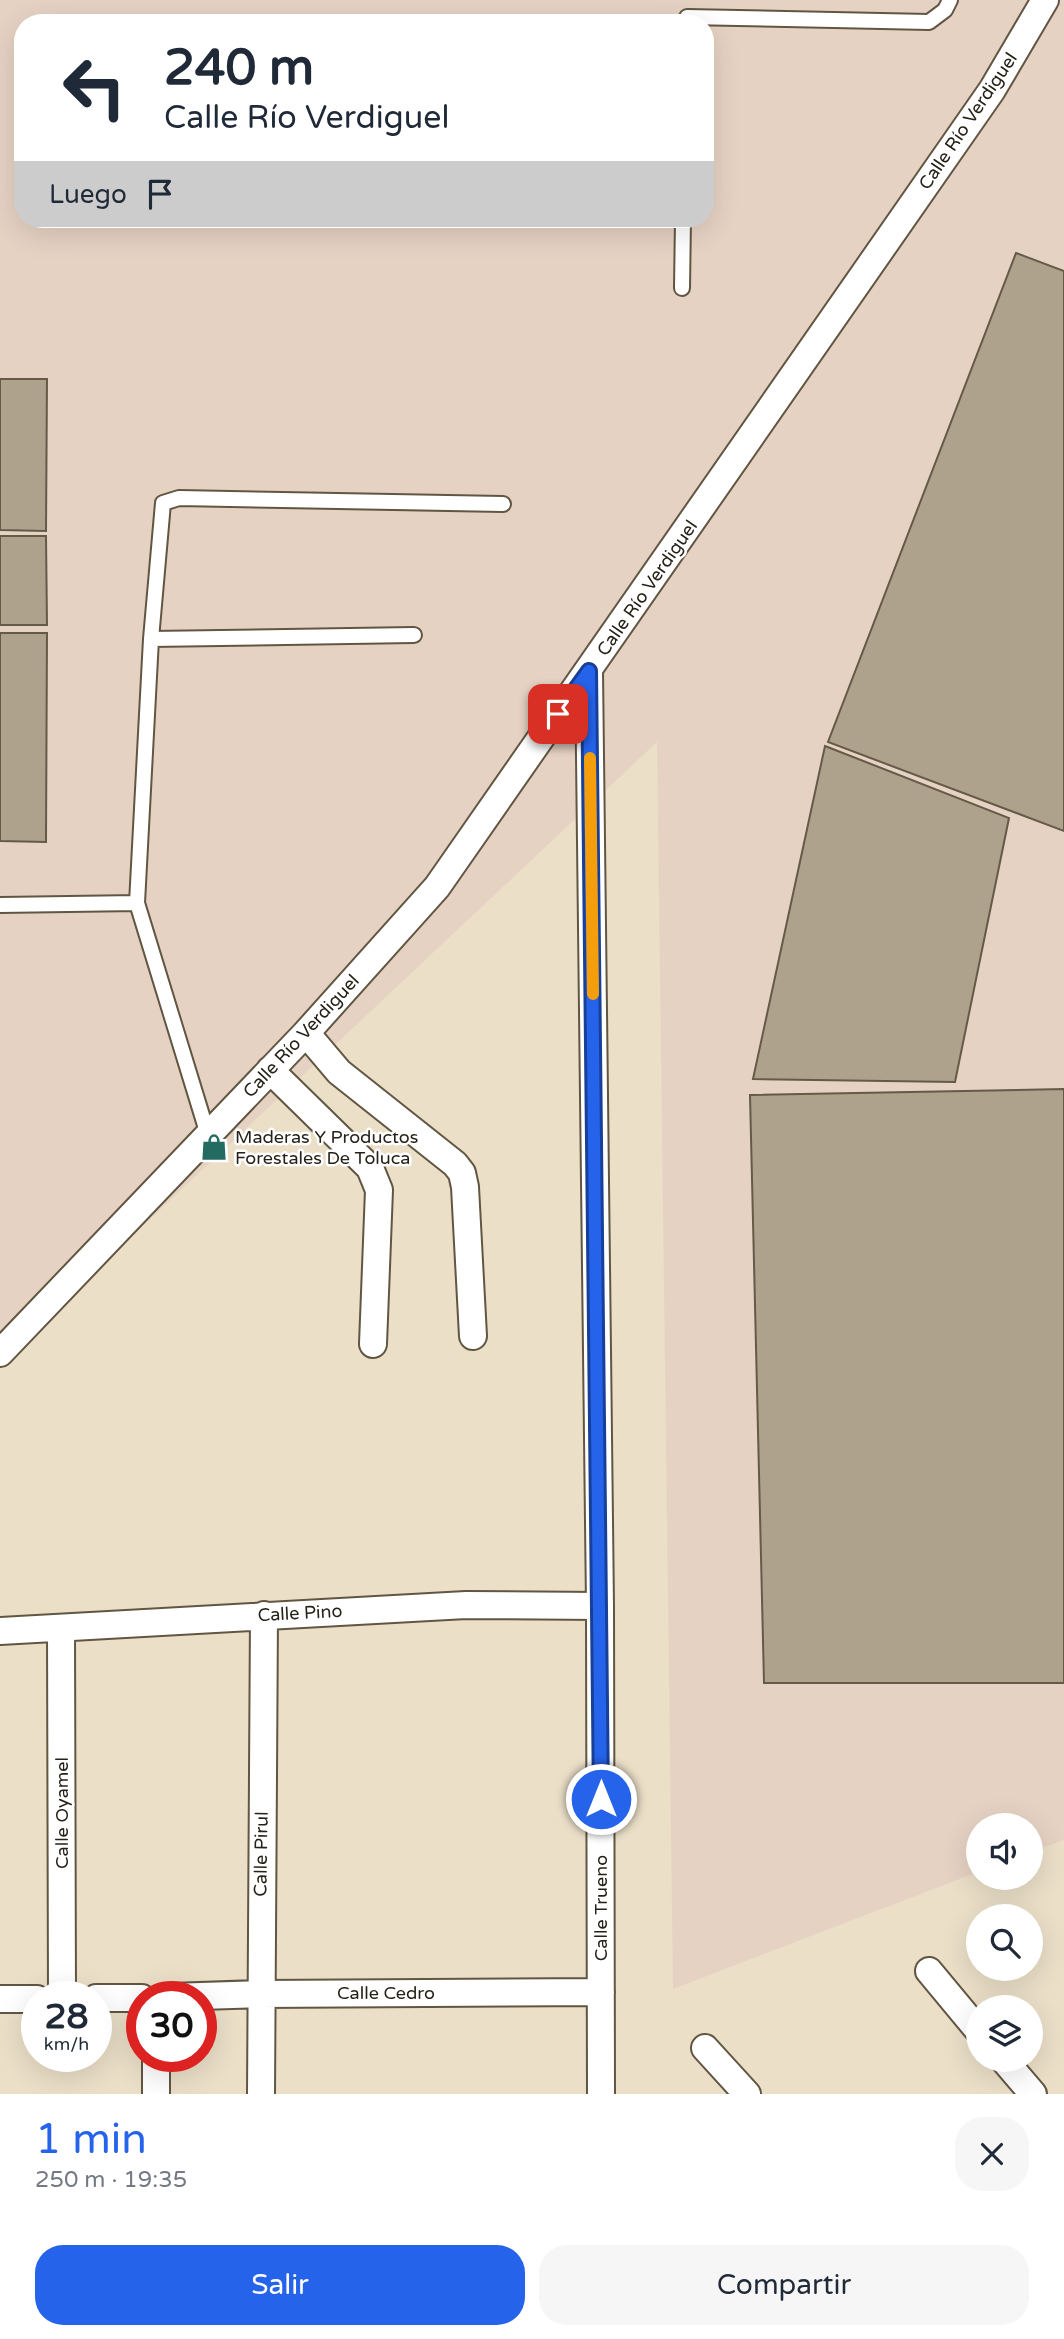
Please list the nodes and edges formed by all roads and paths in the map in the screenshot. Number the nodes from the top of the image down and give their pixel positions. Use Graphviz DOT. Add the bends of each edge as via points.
graph roads {
  1 [pos="950,0"];
  2 [pos="1045,0"];
  3 [pos="714,18"];
  4 [pos="683,228"];
  5 [pos="682,288"];
  6 [pos="503,504"];
  7 [pos="414,635"];
  8 [pos="151,639"];
  9 [pos="589,671"];
  10 [pos="137,903"];
  11 [pos="0,905"];
  12 [pos="306,1033"];
  13 [pos="270,1070"];
  14 [pos="208,1135"];
  15 [pos="473,1336"];
  16 [pos="373,1344"];
  17 [pos="0,1353"];
  18 [pos="600,1606"];
  19 [pos="264,1615"];
  20 [pos="61,1629"];
  21 [pos="0,1631"];
  22 [pos="929,1971"];
  23 [pos="62,1981"];
  24 [pos="601,1992"];
  25 [pos="260,1994"];
  26 [pos="217,1995"];
  27 [pos="21,1999"];
  28 [pos="0,2000"];
  29 [pos="966,2015"];
  30 [pos="705,2048"];
  31 [pos="156,2072"];
  32 [pos="1014,2072"];
  33 [pos="156,2094"];
  34 [pos="261,2094"];
  35 [pos="601,2094"];
  36 [pos="747,2094"];
  37 [pos="1033,2094"];
  1 -- 3 [label="lane" via="929,22"];
  2 -- 9 [label="street, Calle Río Verdiguel" via="992,90"];
  4 -- 5 [label="lane"];
  6 -- 8 [label="lane" via="179,498 163,503"];
  7 -- 8 [label="lane"];
  8 -- 10 [label="lane"];
  9 -- 12 [label="street, Calle Río Verdiguel" via="438,887"];
  9 -- 18 [label="street, Calle Trueno"];
  10 -- 11 [label="lane"];
  10 -- 14 [label="lane"];
  12 -- 13 [label="street, Calle Río Verdiguel"];
  12 -- 15 [label="street" via="339,1072 462,1173"];
  13 -- 14 [label="street, Calle Río Verdiguel"];
  13 -- 16 [label="street" via="370,1168 376,1180"];
  14 -- 17 [label="street, Calle Río Verdiguel"];
  18 -- 19 [label="street, Calle Pino" via="466,1605"];
  18 -- 24 [label="street, Calle Trueno"];
  19 -- 20 [label="street, Calle Pino"];
  19 -- 25 [label="street, Calle Pirul"];
  20 -- 21 [label="street, Calle Pino"];
  20 -- 23 [label="street, Calle Oyamel"];
  22 -- 29 [label="street"];
  24 -- 25 [label="street, Calle Cedro"];
  24 -- 35 [label="street, Calle Trueno"];
  25 -- 26 [label="street, Calle Cedro"];
  25 -- 34 [label="street, Calle Pirul"];
  27 -- 28 [label="street"];
  30 -- 36 [label="street"];
  31 -- 33 [label="street"];
  32 -- 37 [label="street"];
}
